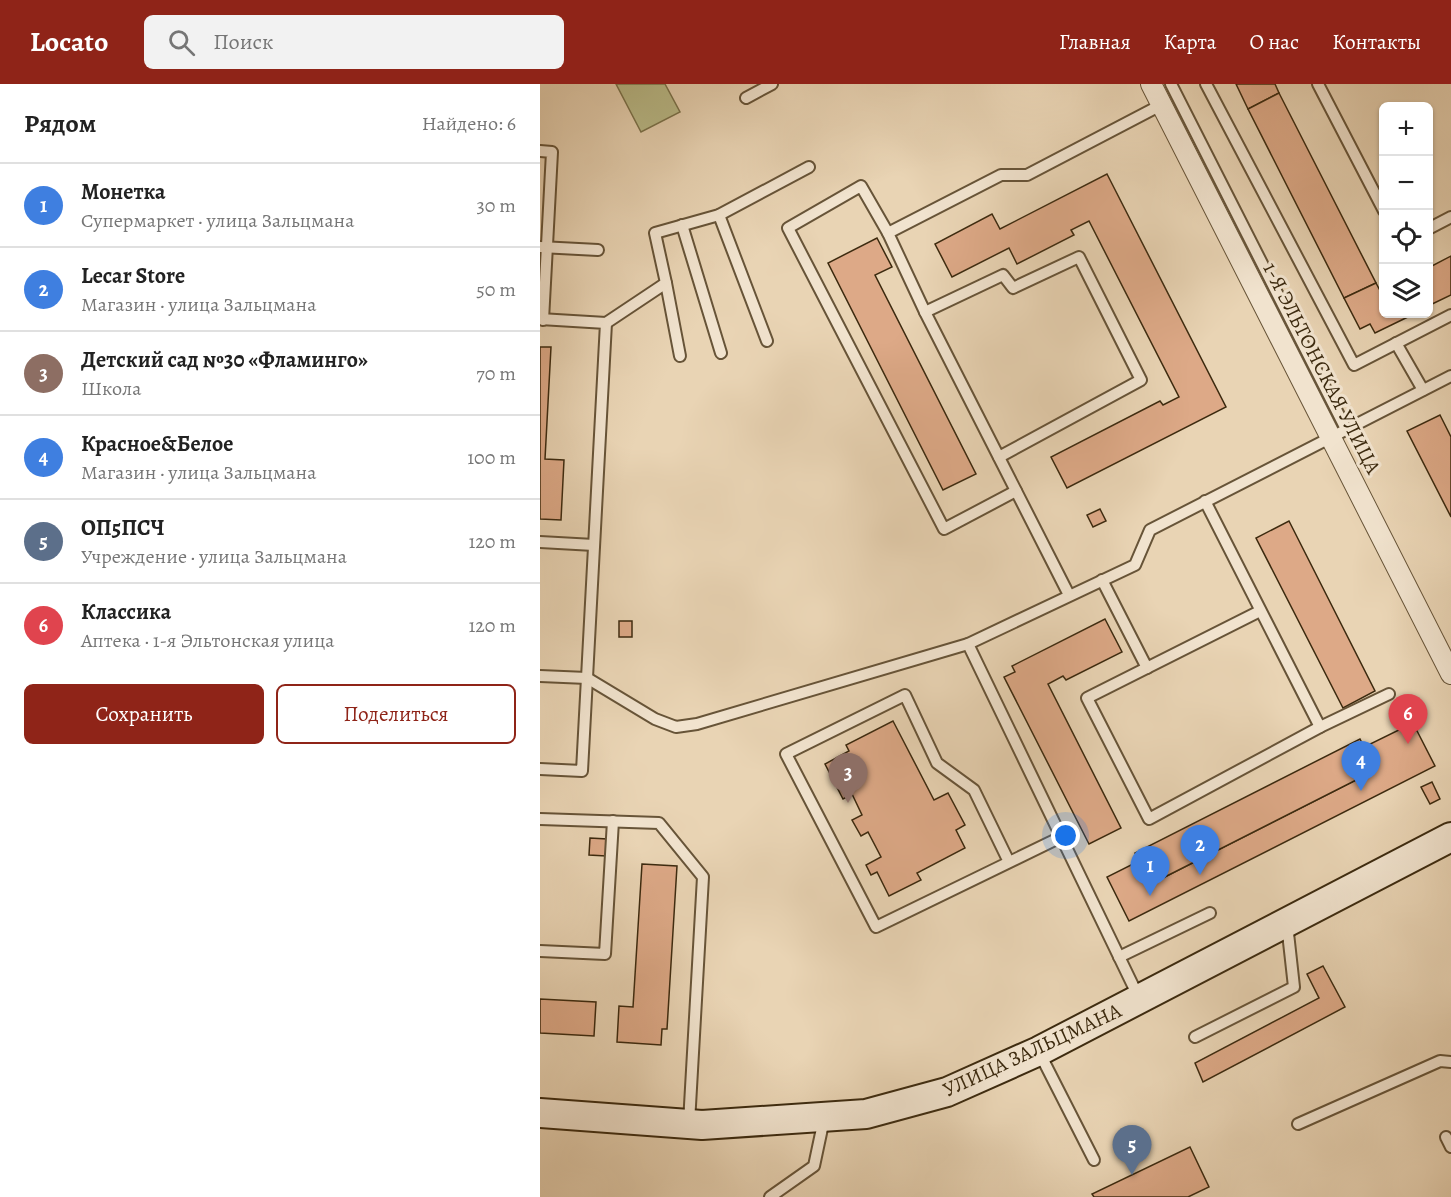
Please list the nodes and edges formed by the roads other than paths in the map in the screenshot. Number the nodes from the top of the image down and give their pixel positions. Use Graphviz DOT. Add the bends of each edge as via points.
graph roads {
  1 [pos="772,84"];
  2 [pos="1151,84"];
  3 [pos="1171,84"];
  4 [pos="1206,84"];
  5 [pos="1318,84"];
  6 [pos="746,98"];
  7 [pos="1161,105"];
  8 [pos="540,151"];
  9 [pos="809,167"];
  10 [pos="1382,210"];
  11 [pos="719,215"];
  12 [pos="1451,217"];
  13 [pos="682,225"];
  14 [pos="1433,226"];
  15 [pos="888,233"];
  16 [pos="544,248"];
  17 [pos="598,250"];
  18 [pos="666,283"];
  19 [pos="925,312"];
  20 [pos="1451,315"];
  21 [pos="542,319"];
  22 [pos="606,323"];
  23 [pos="767,341"];
  24 [pos="1396,343"];
  25 [pos="721,353"];
  26 [pos="680,356"];
  27 [pos="1451,376"];
  28 [pos="1423,390"];
  29 [pos="1338,433"];
  30 [pos="999,457"];
  31 [pos="1016,491"];
  32 [pos="1205,501"];
  33 [pos="540,542"];
  34 [pos="594,544"];
  35 [pos="1102,580"];
  36 [pos="1069,595"];
  37 [pos="1260,610"];
  38 [pos="968,644"];
  39 [pos="1449,666"];
  40 [pos="1147,668"];
  41 [pos="540,676"];
  42 [pos="587,678"];
  43 [pos="1389,694"];
  44 [pos="1320,728"];
  45 [pos="540,769"];
  46 [pos="540,819"];
  47 [pos="613,821"];
  48 [pos="1061,837"];
  49 [pos="1451,837"];
  50 [pos="1009,862"];
  51 [pos="1210,913"];
  52 [pos="1287,922"];
  53 [pos="540,951"];
  54 [pos="1119,957"];
  55 [pos="1140,1000"];
  56 [pos="1195,1036"];
  57 [pos="1039,1051"];
  58 [pos="1451,1062"];
  59 [pos="540,1113"];
  60 [pos="825,1116"];
  61 [pos="689,1124"];
  62 [pos="1298,1124"];
  63 [pos="1094,1160"];
  64 [pos="770,1197"];
  1 -- 6 [label="lane"];
  2 -- 7 [label="street, 1-Я ЭЛЬТОНСКАЯ УЛИЦА"];
  3 -- 29 [label="lane"];
  4 -- 24 [label="lane" via="1354,364"];
  5 -- 10 [label="lane"];
  7 -- 15 [label="lane" via="1027,175 1001,175"];
  7 -- 29 [label="street, 1-Я ЭЛЬТОНСКАЯ УЛИЦА"];
  8 -- 16 [label="lane" via="552,152"];
  9 -- 11 [label="lane"];
  11 -- 13 [label="lane"];
  11 -- 23 [label="lane"];
  12 -- 14 [label="lane"];
  13 -- 18 [label="lane" via="654,233"];
  13 -- 25 [label="lane"];
  15 -- 19 [label="lane"];
  15 -- 31 [label="lane" via="861,186 788,228 944,529"];
  16 -- 17 [label="lane"];
  16 -- 21 [label="lane"];
  18 -- 22 [label="lane"];
  18 -- 26 [label="lane"];
  19 -- 30 [label="lane"];
  19 -- 30 [label="lane" via="1003,275 1013,288 1079,257 1141,380"];
  20 -- 24 [label="lane"];
  21 -- 22 [label="lane"];
  22 -- 34 [label="lane"];
  24 -- 28 [label="lane"];
  27 -- 28 [label="lane"];
  28 -- 29 [label="lane"];
  29 -- 32 [label="lane"];
  29 -- 39 [label="street, 1-Я ЭЛЬТОНСКАЯ УЛИЦА"];
  30 -- 31 [label="lane"];
  31 -- 36 [label="lane"];
  32 -- 35 [label="lane" via="1150,530 1135,565"];
  32 -- 37 [label="lane"];
  33 -- 34 [label="lane"];
  34 -- 42 [label="lane"];
  35 -- 36 [label="lane"];
  35 -- 40 [label="lane"];
  36 -- 38 [label="lane"];
  37 -- 40 [label="lane"];
  37 -- 44 [label="lane"];
  38 -- 42 [label="lane" via="676,727 655,719"];
  38 -- 48 [label="lane"];
  40 -- 44 [label="lane" via="1087,698 1149,819"];
  41 -- 42 [label="lane"];
  42 -- 45 [label="lane" via="582,771"];
  43 -- 44 [label="lane"];
  46 -- 47 [label="lane"];
  47 -- 53 [label="lane" via="605,954"];
  47 -- 61 [label="lane" via="659,823 703,877"];
  48 -- 50 [label="lane"];
  48 -- 54 [label="lane"];
  49 -- 52 [label="street, УЛИЦА ЗАЛЬЦМАНА"];
  50 -- 50 [label="lane" via="876,927 786,754 905,695 938,763 974,790"];
  51 -- 54 [label="lane"];
  52 -- 55 [label="street, УЛИЦА ЗАЛЬЦМАНА"];
  52 -- 56 [label="lane" via="1294,987"];
  54 -- 55 [label="lane"];
  55 -- 57 [label="street, УЛИЦА ЗАЛЬЦМАНА"];
  57 -- 60 [label="street, УЛИЦА ЗАЛЬЦМАНА" via="947,1092 866,1114"];
  57 -- 63 [label="lane"];
  58 -- 62 [label="lane" via="1440,1062"];
  59 -- 61 [label="street, УЛИЦА ЗАЛЬЦМАНА"];
  60 -- 61 [label="street, УЛИЦА ЗАЛЬЦМАНА"];
  60 -- 64 [label="lane" via="814,1166"];
}
